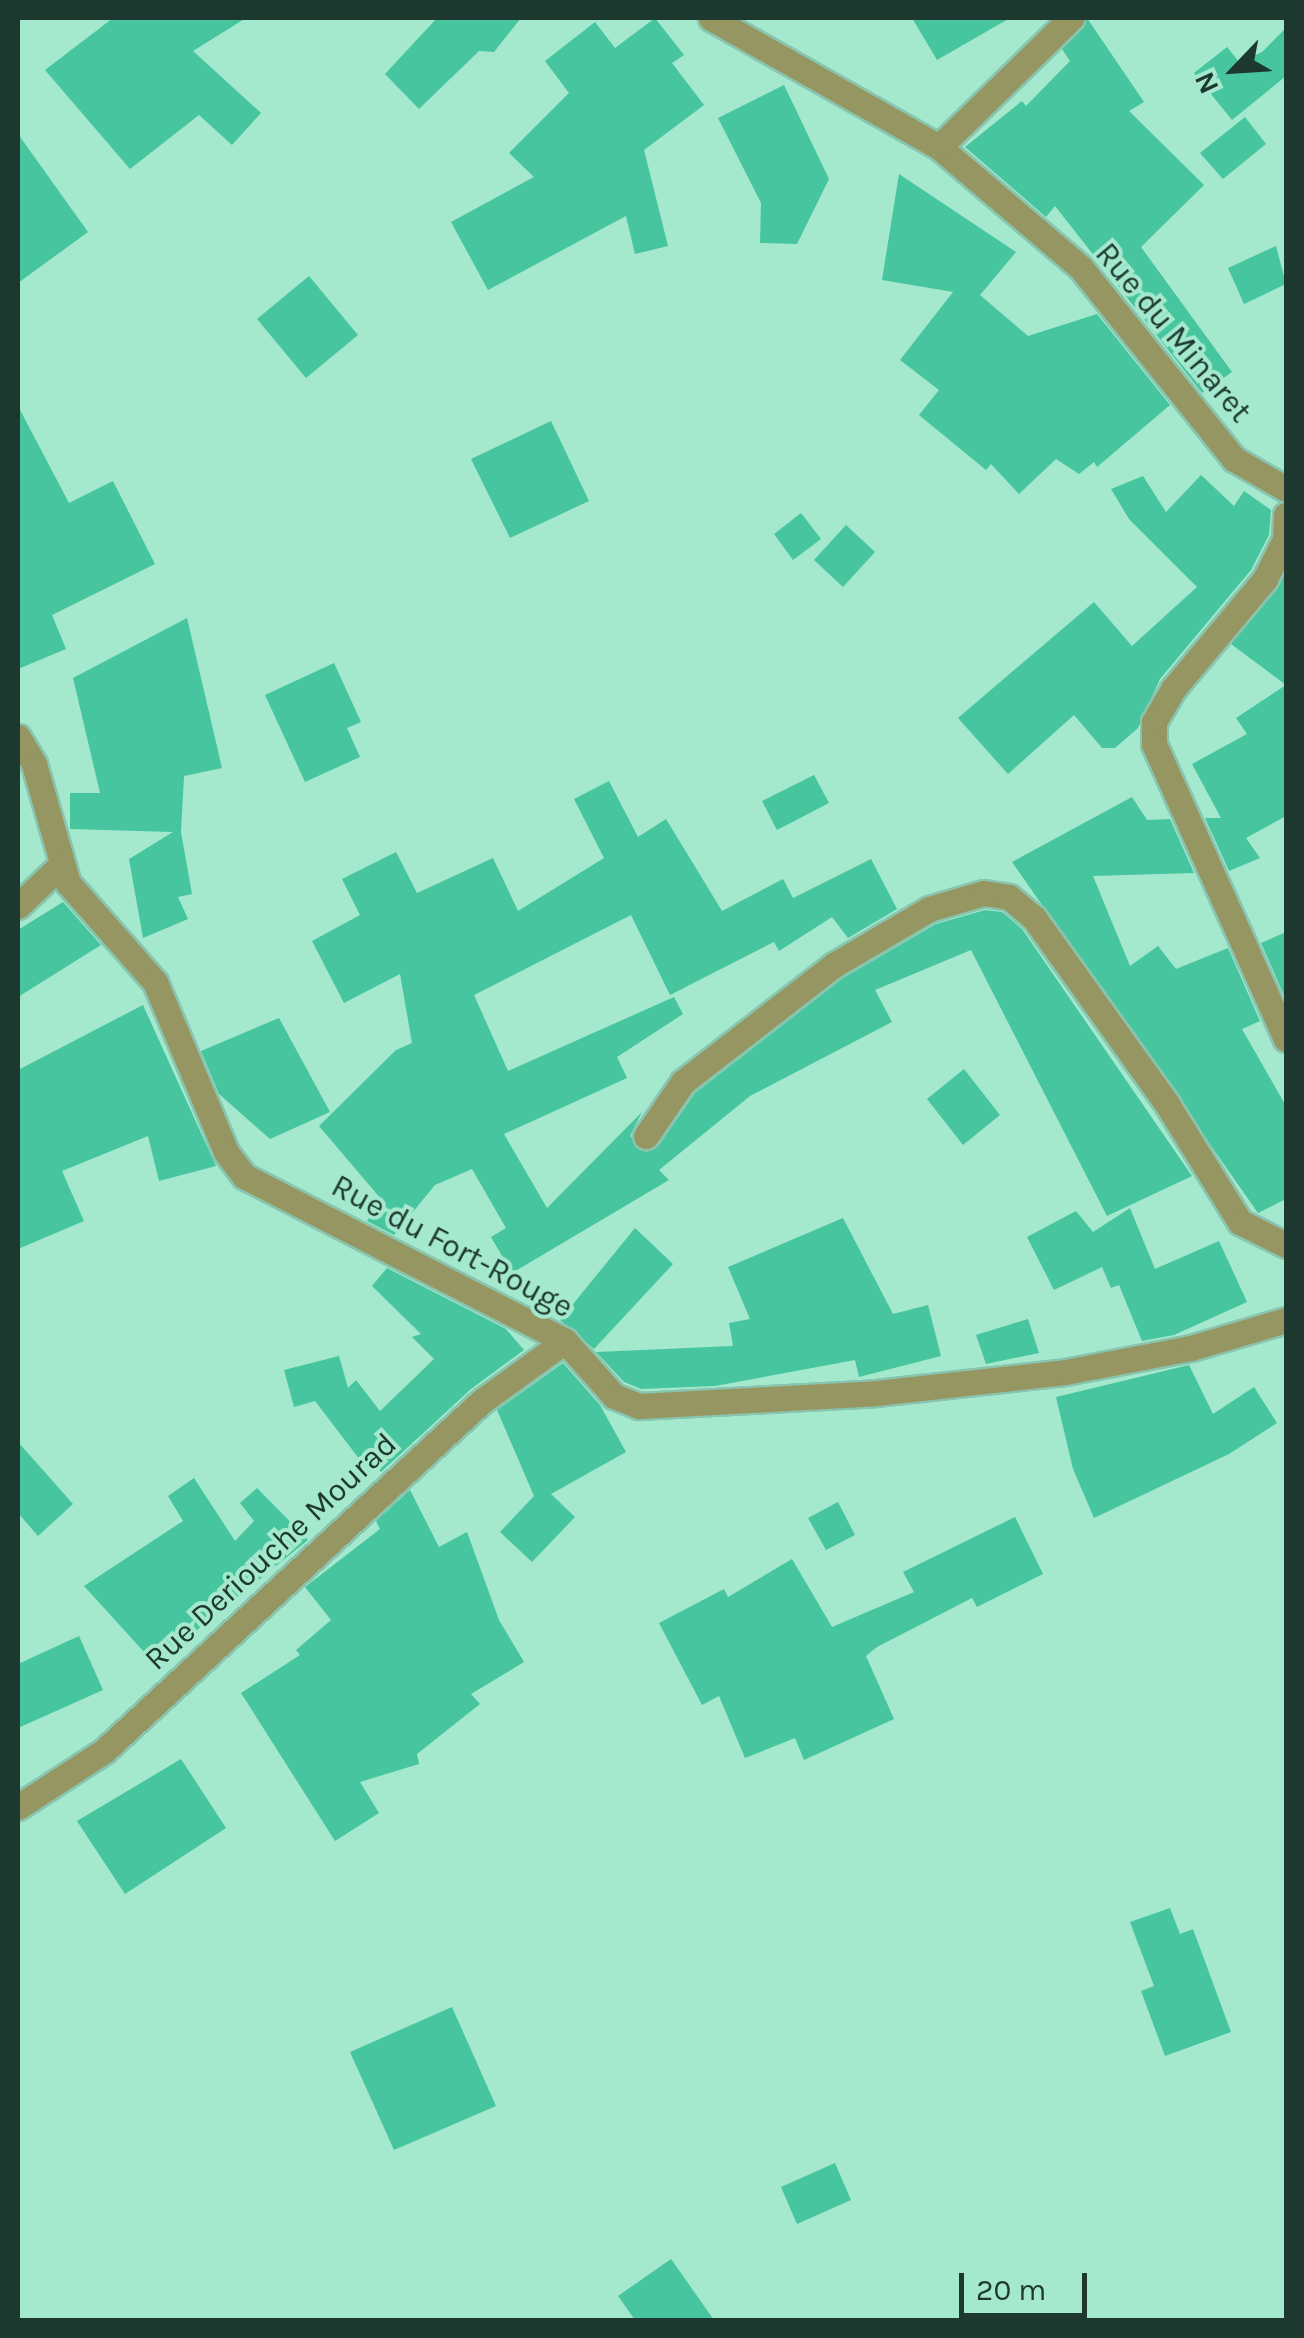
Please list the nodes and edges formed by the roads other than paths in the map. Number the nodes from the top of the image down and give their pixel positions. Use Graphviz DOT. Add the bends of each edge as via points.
graph roads {
  1 [pos="712,18"];
  2 [pos="1071,18"];
  3 [pos="939,147"];
  4 [pos="1286,489"];
  5 [pos="1286,514"];
  6 [pos="18,737"];
  7 [pos="61,865"];
  8 [pos="18,906"];
  9 [pos="1286,1038"];
  10 [pos="646,1136"];
  11 [pos="1286,1245"];
  12 [pos="1286,1320"];
  13 [pos="566,1341"];
  14 [pos="18,1807"];
  1 -- 3 [label="street, Rue du Minaret"];
  2 -- 3 [label="street"];
  3 -- 4 [label="street, Rue du Minaret" via="1081,268 1234,459"];
  5 -- 9 [label="street" via="1285,539 1265,579 1172,689 1154,722 1154,744"];
  6 -- 7 [label="street, Rue du Fort-Rouge" via="34,764"];
  7 -- 8 [label="street"];
  7 -- 13 [label="street, Rue du Fort-Rouge" via="100,927 155,982 226,1152 244,1176"];
  10 -- 11 [label="street" via="683,1082 834,965 929,909 984,893 1008,897 1034,918 1240,1222"];
  12 -- 13 [label="street, Rue du Fort-Rouge" via="1191,1348 1065,1372 876,1393 639,1406 614,1396"];
  13 -- 14 [label="street, Rue Deriouche Mourad" via="482,1400 104,1752"];
}
